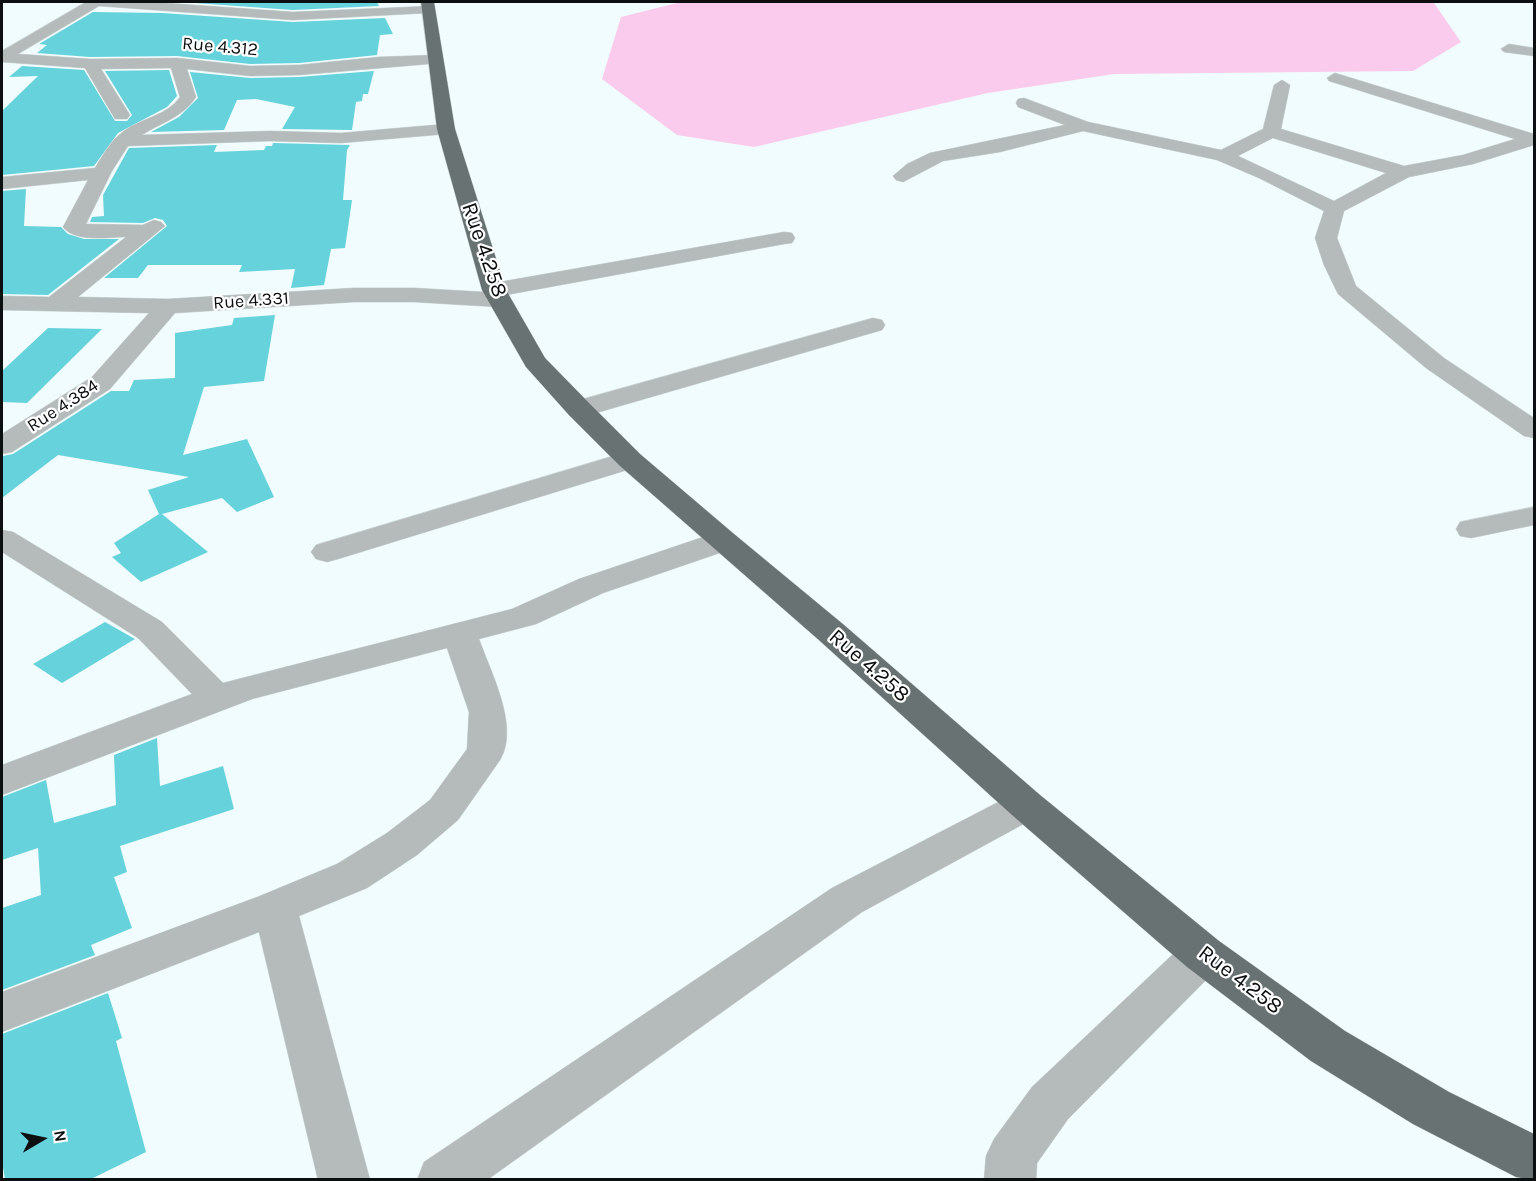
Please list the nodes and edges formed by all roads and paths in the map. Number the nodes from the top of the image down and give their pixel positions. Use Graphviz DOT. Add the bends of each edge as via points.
graph roads {
  1 [pos="95,2"];
  2 [pos="101,2"];
  3 [pos="142,2"];
  4 [pos="269,2"];
  5 [pos="428,5"];
  6 [pos="255,13"];
  7 [pos="1509,49"];
  8 [pos="1534,52"];
  9 [pos="2,57"];
  10 [pos="435,60"];
  11 [pos="177,63"];
  12 [pos="90,64"];
  13 [pos="1335,78"];
  14 [pos="1282,85"];
  15 [pos="1024,103"];
  16 [pos="122,115"];
  17 [pos="1083,126"];
  18 [pos="446,129"];
  19 [pos="1271,132"];
  20 [pos="1534,139"];
  21 [pos="123,141"];
  22 [pos="1223,156"];
  23 [pos="1403,172"];
  24 [pos="103,173"];
  25 [pos="903,176"];
  26 [pos="2,183"];
  27 [pos="1335,208"];
  28 [pos="784,238"];
  29 [pos="497,295"];
  30 [pos="2,303"];
  31 [pos="56,303"];
  32 [pos="168,306"];
  33 [pos="873,325"];
  34 [pos="579,409"];
  35 [pos="1534,430"];
  36 [pos="2,446"];
  37 [pos="630,460"];
  38 [pos="1534,516"];
  39 [pos="1471,529"];
  40 [pos="2,539"];
  41 [pos="723,541"];
  42 [pos="327,552"];
  43 [pos="460,635"];
  44 [pos="217,698"];
  45 [pos="2,781"];
  46 [pos="1026,805"];
  47 [pos="275,908"];
  48 [pos="1203,954"];
  49 [pos="2,1012"];
  50 [pos="1534,1160"];
  51 [pos="344,1179"];
  52 [pos="443,1179"];
  53 [pos="1010,1179"];
  1 -- 9 [label="street"];
  2 -- 3 [label="street"];
  3 -- 6 [label="street"];
  4 -- 6 [label="street"];
  5 -- 6 [label="street" via="320,16"];
  5 -- 10 [label="highway, Rue 4.258"];
  7 -- 8 [label="street"];
  9 -- 12 [label="street, Rue 4.312"];
  10 -- 11 [label="street, Rue 4.312" via="250,71"];
  10 -- 18 [label="highway, Rue 4.258"];
  11 -- 12 [label="street, Rue 4.312"];
  11 -- 21 [label="street" via="188,97 184,106 138,128"];
  12 -- 16 [label="street"];
  13 -- 20 [label="street"];
  14 -- 19 [label="street"];
  15 -- 17 [label="street"];
  17 -- 22 [label="street"];
  17 -- 25 [label="street" via="998,147 946,154 912,167"];
  18 -- 21 [label="street" via="340,138"];
  18 -- 29 [label="highway, Rue 4.258"];
  19 -- 22 [label="street"];
  19 -- 23 [label="street"];
  20 -- 23 [label="street" via="1466,160"];
  21 -- 24 [label="street"];
  22 -- 27 [label="street"];
  23 -- 27 [label="street"];
  24 -- 26 [label="street"];
  24 -- 31 [label="street" via="74,228 87,231 155,226"];
  27 -- 35 [label="street" via="1326,238 1346,289 1435,363"];
  28 -- 29 [label="street, Rue 4.331"];
  29 -- 32 [label="street, Rue 4.331" via="354,295"];
  29 -- 34 [label="highway, Rue 4.258" via="535,362"];
  30 -- 31 [label="street, Rue 4.331"];
  31 -- 32 [label="street, Rue 4.331"];
  32 -- 36 [label="street, Rue 4.384" via="101,383"];
  33 -- 34 [label="street"];
  34 -- 37 [label="highway, Rue 4.258"];
  37 -- 41 [label="highway, Rue 4.258"];
  37 -- 42 [label="street"];
  38 -- 39 [label="street"];
  40 -- 44 [label="street" via="150,630"];
  41 -- 43 [label="street" via="591,586 524,617"];
  41 -- 46 [label="highway, Rue 4.258"];
  43 -- 44 [label="street"];
  43 -- 47 [label="street" via="487,711 486,751 444,810 402,844 352,876"];
  44 -- 45 [label="street"];
  46 -- 48 [label="highway, Rue 4.258"];
  46 -- 52 [label="street" via="847,900"];
  47 -- 49 [label="street"];
  47 -- 51 [label="street"];
  48 -- 50 [label="highway, Rue 4.258" via="1328,1046 1431,1108"];
  48 -- 53 [label="street" via="1050,1103 1012,1156"];
}
